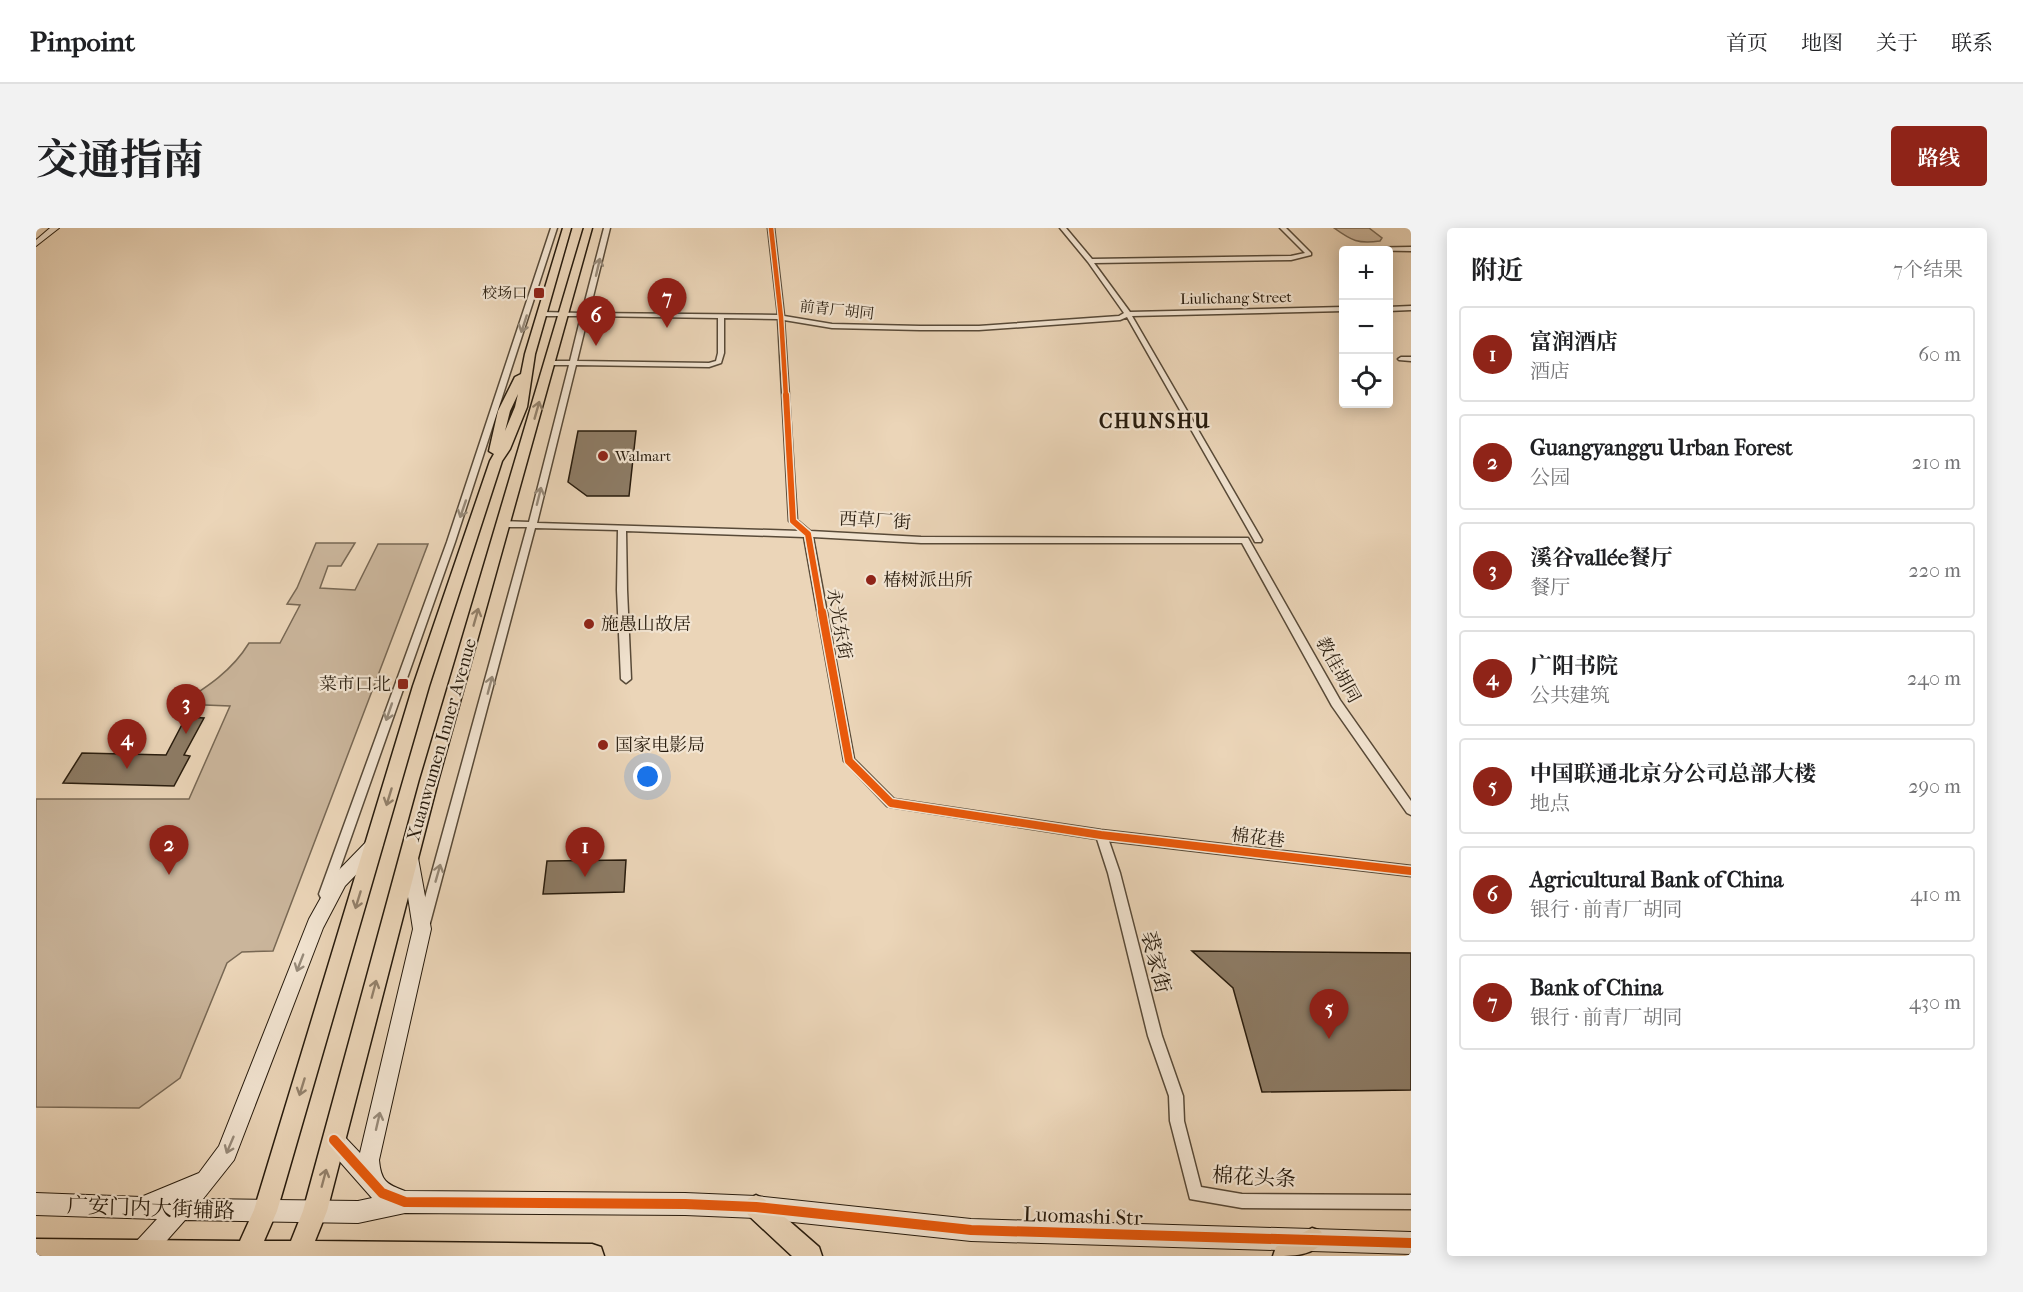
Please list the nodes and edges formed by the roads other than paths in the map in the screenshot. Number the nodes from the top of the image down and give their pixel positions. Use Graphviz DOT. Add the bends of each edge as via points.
graph roads {
  1 [pos="55,228"];
  2 [pos="554,228"];
  3 [pos="567,228"];
  4 [pos="588,228"];
  5 [pos="607,228"];
  6 [pos="771,228"];
  7 [pos="1063,228"];
  8 [pos="1283,228"];
  9 [pos="36,244"];
  10 [pos="1393,249"];
  11 [pos="1411,249"];
  12 [pos="1090,261"];
  13 [pos="1411,308"];
  14 [pos="1339,309"];
  15 [pos="1393,309"];
  16 [pos="541,314"];
  17 [pos="564,314"];
  18 [pos="586,314"];
  19 [pos="1128,314"];
  20 [pos="721,316"];
  21 [pos="781,317"];
  22 [pos="1401,358"];
  23 [pos="1411,358"];
  24 [pos="551,363"];
  25 [pos="573,363"];
  26 [pos="503,524"];
  27 [pos="532,525"];
  28 [pos="622,528"];
  29 [pos="808,534"];
  30 [pos="1245,540"];
  31 [pos="1258,540"];
  32 [pos="626,679"];
  33 [pos="1411,810"];
  34 [pos="1101,835"];
  35 [pos="375,844"];
  36 [pos="409,856"];
  37 [pos="1411,871"];
  38 [pos="315,925"];
  39 [pos="422,929"];
  40 [pos="1176,1096"];
  41 [pos="334,1140"];
  42 [pos="370,1178"];
  43 [pos="203,1180"];
  44 [pos="405,1202"];
  45 [pos="1411,1202"];
  46 [pos="36,1204"];
  47 [pos="756,1207"];
  48 [pos="140,1208"];
  49 [pos="178,1210"];
  50 [pos="265,1210"];
  51 [pos="315,1211"];
  52 [pos="1312,1240"];
  53 [pos="1411,1243"];
  54 [pos="36,1251"];
  55 [pos="141,1253"];
  56 [pos="247,1255"];
  57 [pos="298,1255"];
  58 [pos="592,1256"];
  59 [pos="810,1256"];
  60 [pos="1285,1256"];
  1 -- 9 [label="street"];
  2 -- 38 [label="street, one-way" via="451,542"];
  3 -- 16 [label="main road, Xuanwumen Inner Avenue"];
  4 -- 17 [label="main road, Xuanwumen Inner Avenue"];
  18 -- 5 [label="street, one-way"];
  6 -- 21 [label="street, 永光东街"];
  7 -- 12 [label="street"];
  8 -- 12 [label="street" via="1309,254 1291,258"];
  10 -- 11 [label="street"];
  12 -- 19 [label="street"];
  13 -- 15 [label="street"];
  14 -- 19 [label="street, Liulichang Street"];
  16 -- 17 [label="street, 前青厂胡同"];
  16 -- 35 [label="main road, Xuanwumen Inner Avenue, one-way" via="521,407 496,461 421,686"];
  17 -- 18 [label="street, 前青厂胡同"];
  17 -- 24 [label="main road, Xuanwumen Inner Avenue"];
  18 -- 20 [label="street, 前青厂胡同"];
  18 -- 25 [label="street"];
  19 -- 21 [label="street, 前青厂胡同" via="1120,318 955,328 832,326"];
  19 -- 31 [label="street"];
  20 -- 21 [label="street, 前青厂胡同"];
  20 -- 25 [label="street" via="721,353 718,362 709,366"];
  21 -- 29 [label="street, 永光东街" via="793,521"];
  22 -- 23 [label="street"];
  24 -- 25 [label="street"];
  26 -- 24 [label="main road, Xuanwumen Inner Avenue, one-way"];
  27 -- 25 [label="street, one-way"];
  26 -- 27 [label="street, 西草厂街"];
  36 -- 26 [label="main road, Xuanwumen Inner Avenue, one-way"];
  27 -- 28 [label="street, 西草厂街"];
  39 -- 27 [label="street, one-way"];
  28 -- 29 [label="street, 西草厂街"];
  28 -- 32 [label="street"];
  29 -- 30 [label="street, 西草厂街" via="921,540"];
  29 -- 34 [label="street, 永光东街" via="849,761 891,804"];
  30 -- 33 [label="street, 教佳胡同" via="1336,704"];
  34 -- 37 [label="street, 棉花巷"];
  34 -- 40 [label="street, 裘家街" via="1155,1036"];
  35 -- 38 [label="street" via="339,881"];
  35 -- 50 [label="main road, Xuanwumen Inner Avenue, one-way"];
  36 -- 39 [label="street"];
  41 -- 36 [label="main road, Xuanwumen Inner Avenue, one-way"];
  38 -- 43 [label="street, one-way" via="227,1153"];
  42 -- 39 [label="street, one-way" via="369,1160"];
  40 -- 45 [label="street, 棉花头条" via="1177,1121 1195,1194 1242,1201"];
  41 -- 42 [label="street"];
  51 -- 41 [label="main road, Xuanwumen Inner Avenue, one-way"];
  42 -- 44 [label="street" via="382,1193"];
  43 -- 48 [label="street"];
  43 -- 49 [label="street"];
  44 -- 47 [label="street, Luomashi Str"];
  44 -- 51 [label="street" via="358,1212"];
  46 -- 48 [label="street, 广安门内大街辅路"];
  47 -- 52 [label="street, Luomashi Str" via="971,1230"];
  47 -- 59 [label="main road"];
  48 -- 49 [label="street, 广安门内大街辅路"];
  49 -- 50 [label="street, 广安门内大街辅路"];
  49 -- 55 [label="street"];
  50 -- 51 [label="street, 广安门内大街辅路"];
  50 -- 56 [label="main road, Xuanwumen Inner Avenue"];
  51 -- 57 [label="main road, Xuanwumen Inner Avenue"];
  52 -- 53 [label="street, Luomashi Str"];
  52 -- 60 [label="main road"];
  54 -- 55 [label="main road"];
  55 -- 56 [label="main road"];
  56 -- 57 [label="main road"];
  57 -- 58 [label="main road"];
}
